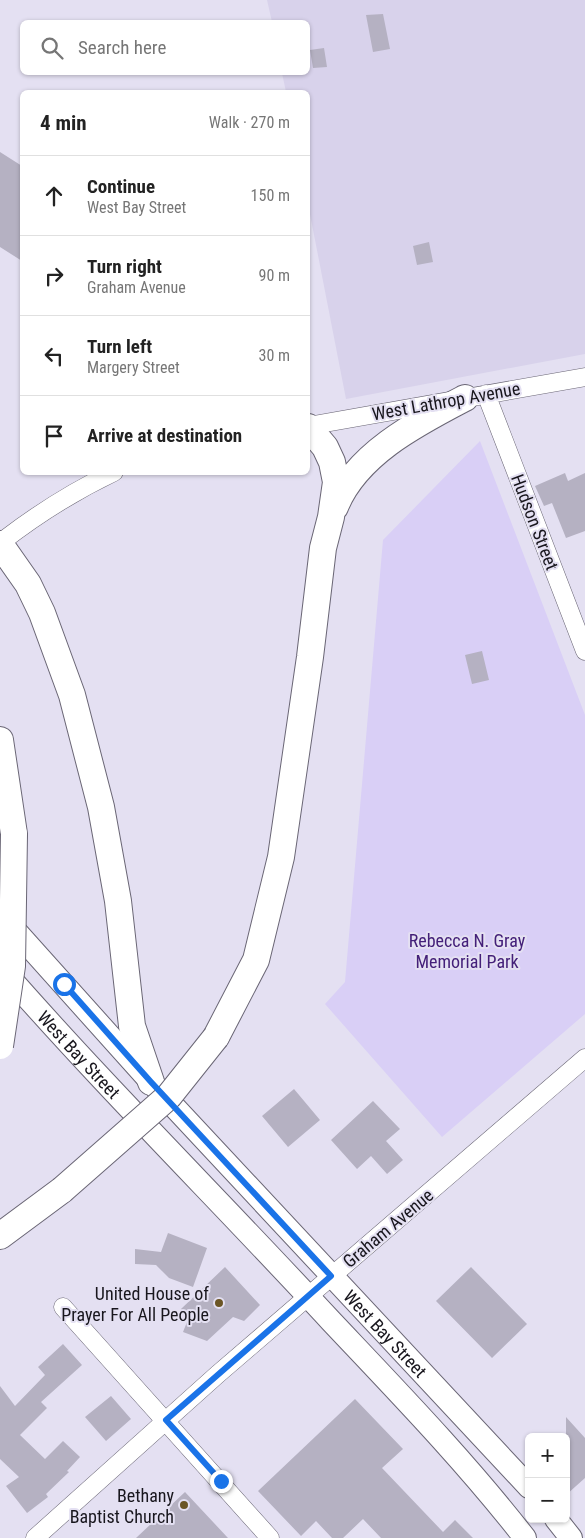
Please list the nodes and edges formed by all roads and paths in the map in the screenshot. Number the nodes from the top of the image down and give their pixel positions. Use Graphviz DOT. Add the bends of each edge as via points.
graph roads {
  1 [pos="585,377"];
  2 [pos="475,396"];
  3 [pos="310,426"];
  4 [pos="310,428"];
  5 [pos="108,475"];
  6 [pos="331,517"];
  7 [pos="0,544"];
  8 [pos="585,652"];
  9 [pos="0,740"];
  10 [pos="0,913"];
  11 [pos="0,967"];
  12 [pos="0,1046"];
  13 [pos="585,1058"];
  14 [pos="151,1082"];
  15 [pos="0,1236"];
  16 [pos="331,1276"];
  17 [pos="309,1296"];
  18 [pos="63,1307"];
  19 [pos="166,1420"];
  20 [pos="525,1483"];
  21 [pos="559,1523"];
  22 [pos="35,1538"];
  23 [pos="270,1538"];
  24 [pos="525,1538"];
  25 [pos="571,1538"];
  1 -- 2 [label="street, West Lathrop Avenue"];
  2 -- 3 [label="street, West Lathrop Avenue"];
  2 -- 6 [label="highway" via="403,434 378,453 340,495"];
  2 -- 8 [label="street, Hudson Street"];
  4 -- 6 [label="highway" via="332,462 336,482"];
  5 -- 7 [label="street" via="37,514"];
  6 -- 15 [label="highway, bridge" via="281,857 256,960 216,1036 169,1096 62,1190"];
  7 -- 14 [label="highway" via="28,584 42,613 72,695 101,807 118,901 132,1026"];
  9 -- 12 [label="highway, bridge" via="14,834 12,966"];
  10 -- 14 [label="main road, West Bay Street"];
  11 -- 17 [label="main road, West Bay Street" via="61,1036"];
  13 -- 16 [label="street, Graham Avenue"];
  14 -- 16 [label="main road, West Bay Street"];
  16 -- 17 [label="street, Graham Avenue"];
  16 -- 20 [label="main road, West Bay Street"];
  17 -- 19 [label="street, Graham Avenue"];
  17 -- 24 [label="main road, West Bay Street" via="472,1472"];
  18 -- 19 [label="street"];
  19 -- 22 [label="street, Graham Avenue"];
  19 -- 23 [label="street"];
  21 -- 25 [label="main road"];
}
